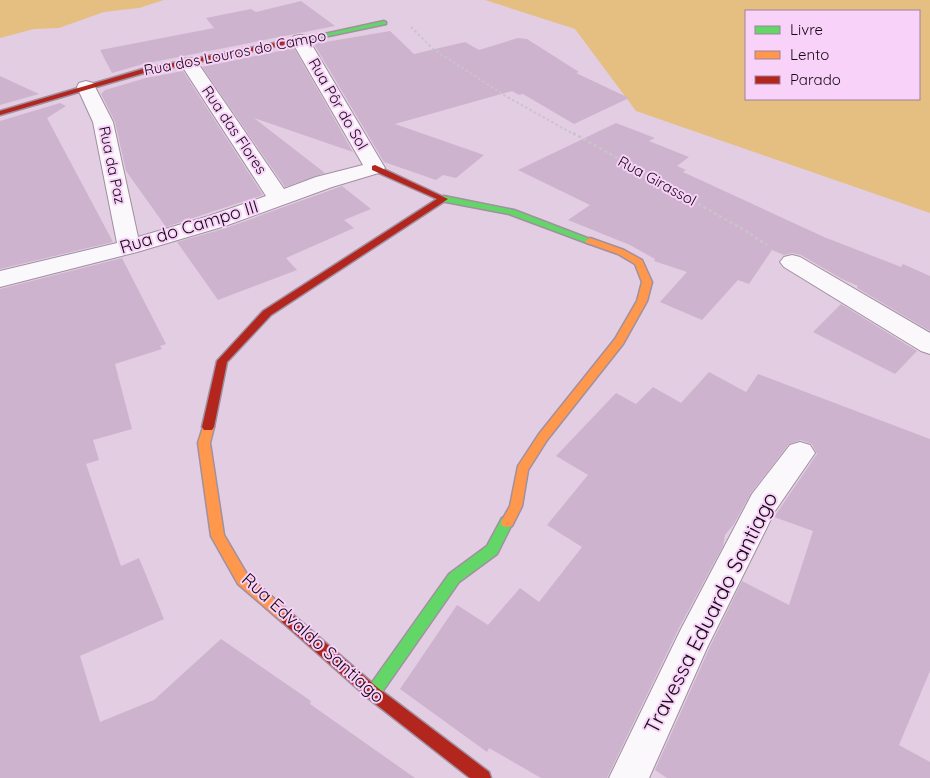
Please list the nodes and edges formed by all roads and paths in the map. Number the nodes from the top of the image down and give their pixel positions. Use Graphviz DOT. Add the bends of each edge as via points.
graph roads {
  1 [pos="384,23"];
  2 [pos="300,40"];
  3 [pos="189,63"];
  4 [pos="86,87"];
  5 [pos="0,113"];
  6 [pos="375,168"];
  7 [pos="279,198"];
  8 [pos="444,199"];
  9 [pos="129,247"];
  10 [pos="792,262"];
  11 [pos="0,279"];
  12 [pos="930,345"];
  13 [pos="800,453"];
  14 [pos="373,693"];
  15 [pos="483,778"];
  16 [pos="629,778"];
  1 -- 2 [label="street, Rua dos Louros do Campo"];
  1 -- 10 [label="path, Rua Girassol" via="402,23 412,27 433,49 504,95 746,232"];
  2 -- 3 [label="street, Rua dos Louros do Campo"];
  2 -- 6 [label="street, Rua Pôr do Sol"];
  3 -- 4 [label="street, Rua dos Louros do Campo" via="143,71"];
  3 -- 7 [label="street, Rua das Flores"];
  4 -- 5 [label="street"];
  4 -- 9 [label="street, Rua da Paz" via="104,122"];
  6 -- 7 [label="street, Rua do Campo III"];
  6 -- 8 [label="street"];
  7 -- 9 [label="street, Rua do Campo III" via="217,221"];
  8 -- 14 [label="street, Rua Edvaldo Santiago" via="267,313 222,361 204,443 218,536 243,580"];
  8 -- 14 [label="street" via="511,212 621,252 639,262 646,282 642,301 619,341 522,469 516,506 492,550 454,578"];
  9 -- 11 [label="street, Rua do Campo III"];
  10 -- 12 [label="street"];
  13 -- 16 [label="street, Travessa Eduardo Santiago" via="763,503 693,640"];
  14 -- 15 [label="street, Rua Edvaldo Santiago"];
}
